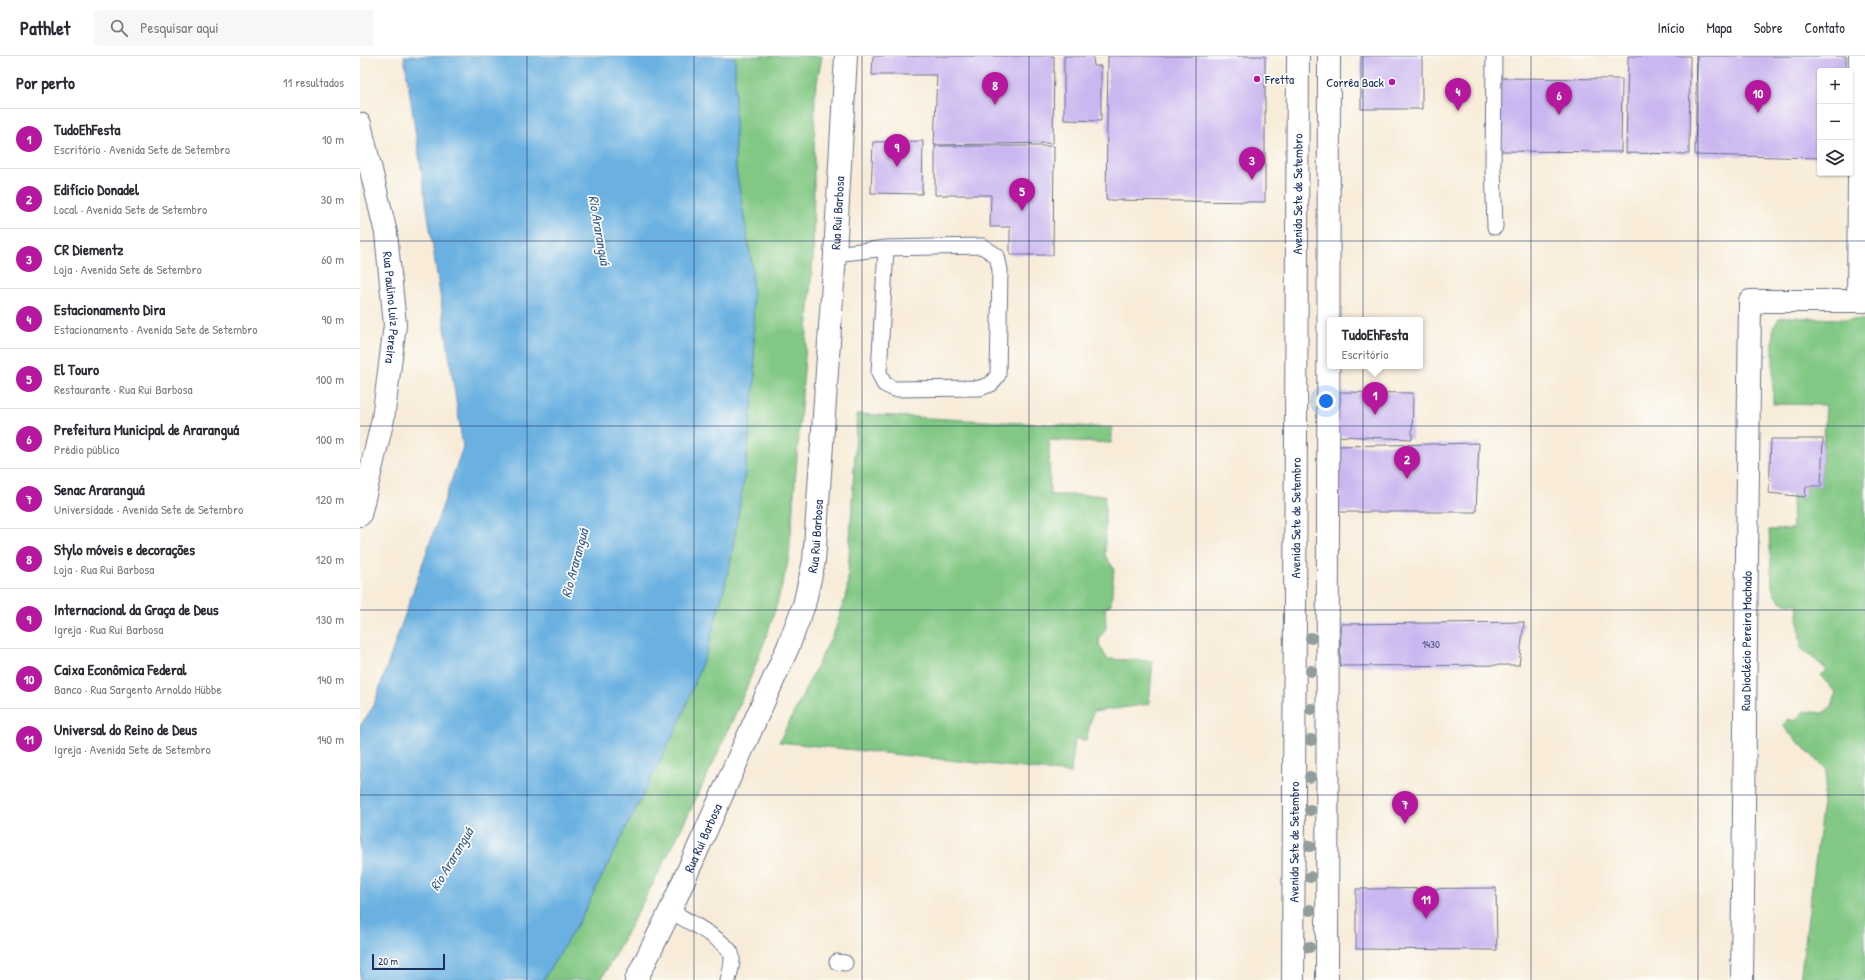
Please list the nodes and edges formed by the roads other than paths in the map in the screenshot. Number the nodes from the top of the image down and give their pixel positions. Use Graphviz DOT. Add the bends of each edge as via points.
graph roads {
  1 [pos="846,56"];
  2 [pos="1298,56"];
  3 [pos="1329,56"];
  4 [pos="1494,56"];
  5 [pos="1860,56"];
  6 [pos="360,124"];
  7 [pos="1495,227"];
  8 [pos="886,248"];
  9 [pos="835,254"];
  10 [pos="1862,301"];
  11 [pos="1328,317"];
  12 [pos="1328,369"];
  13 [pos="360,515"];
  14 [pos="670,911"];
  15 [pos="636,980"];
  16 [pos="728,980"];
  17 [pos="1293,980"];
  18 [pos="1326,980"];
  19 [pos="1742,980"];
  1 -- 9 [label="street, Rua Rui Barbosa"];
  2 -- 17 [label="street, Avenida Sete de Setembro"];
  3 -- 11 [label="street"];
  4 -- 7 [label="lane"];
  5 -- 10 [label="street"];
  6 -- 13 [label="street, Rua Paulino Luiz Pereira" via="386,233 394,325 383,419"];
  8 -- 8 [label="lane" via="982,246 997,256 1000,270 998,375 991,384 980,388 894,389 884,384 880,373"];
  8 -- 9 [label="lane"];
  9 -- 14 [label="street, Rua Rui Barbosa" via="814,561 804,605 788,647"];
  10 -- 19 [label="street, Rua Dioclécio Pereira Machado" via="1750,301"];
  12 -- 18 [label="street"];
  14 -- 15 [label="street, Rua Rui Barbosa"];
  14 -- 16 [label="lane" via="724,944 731,953"];
}
